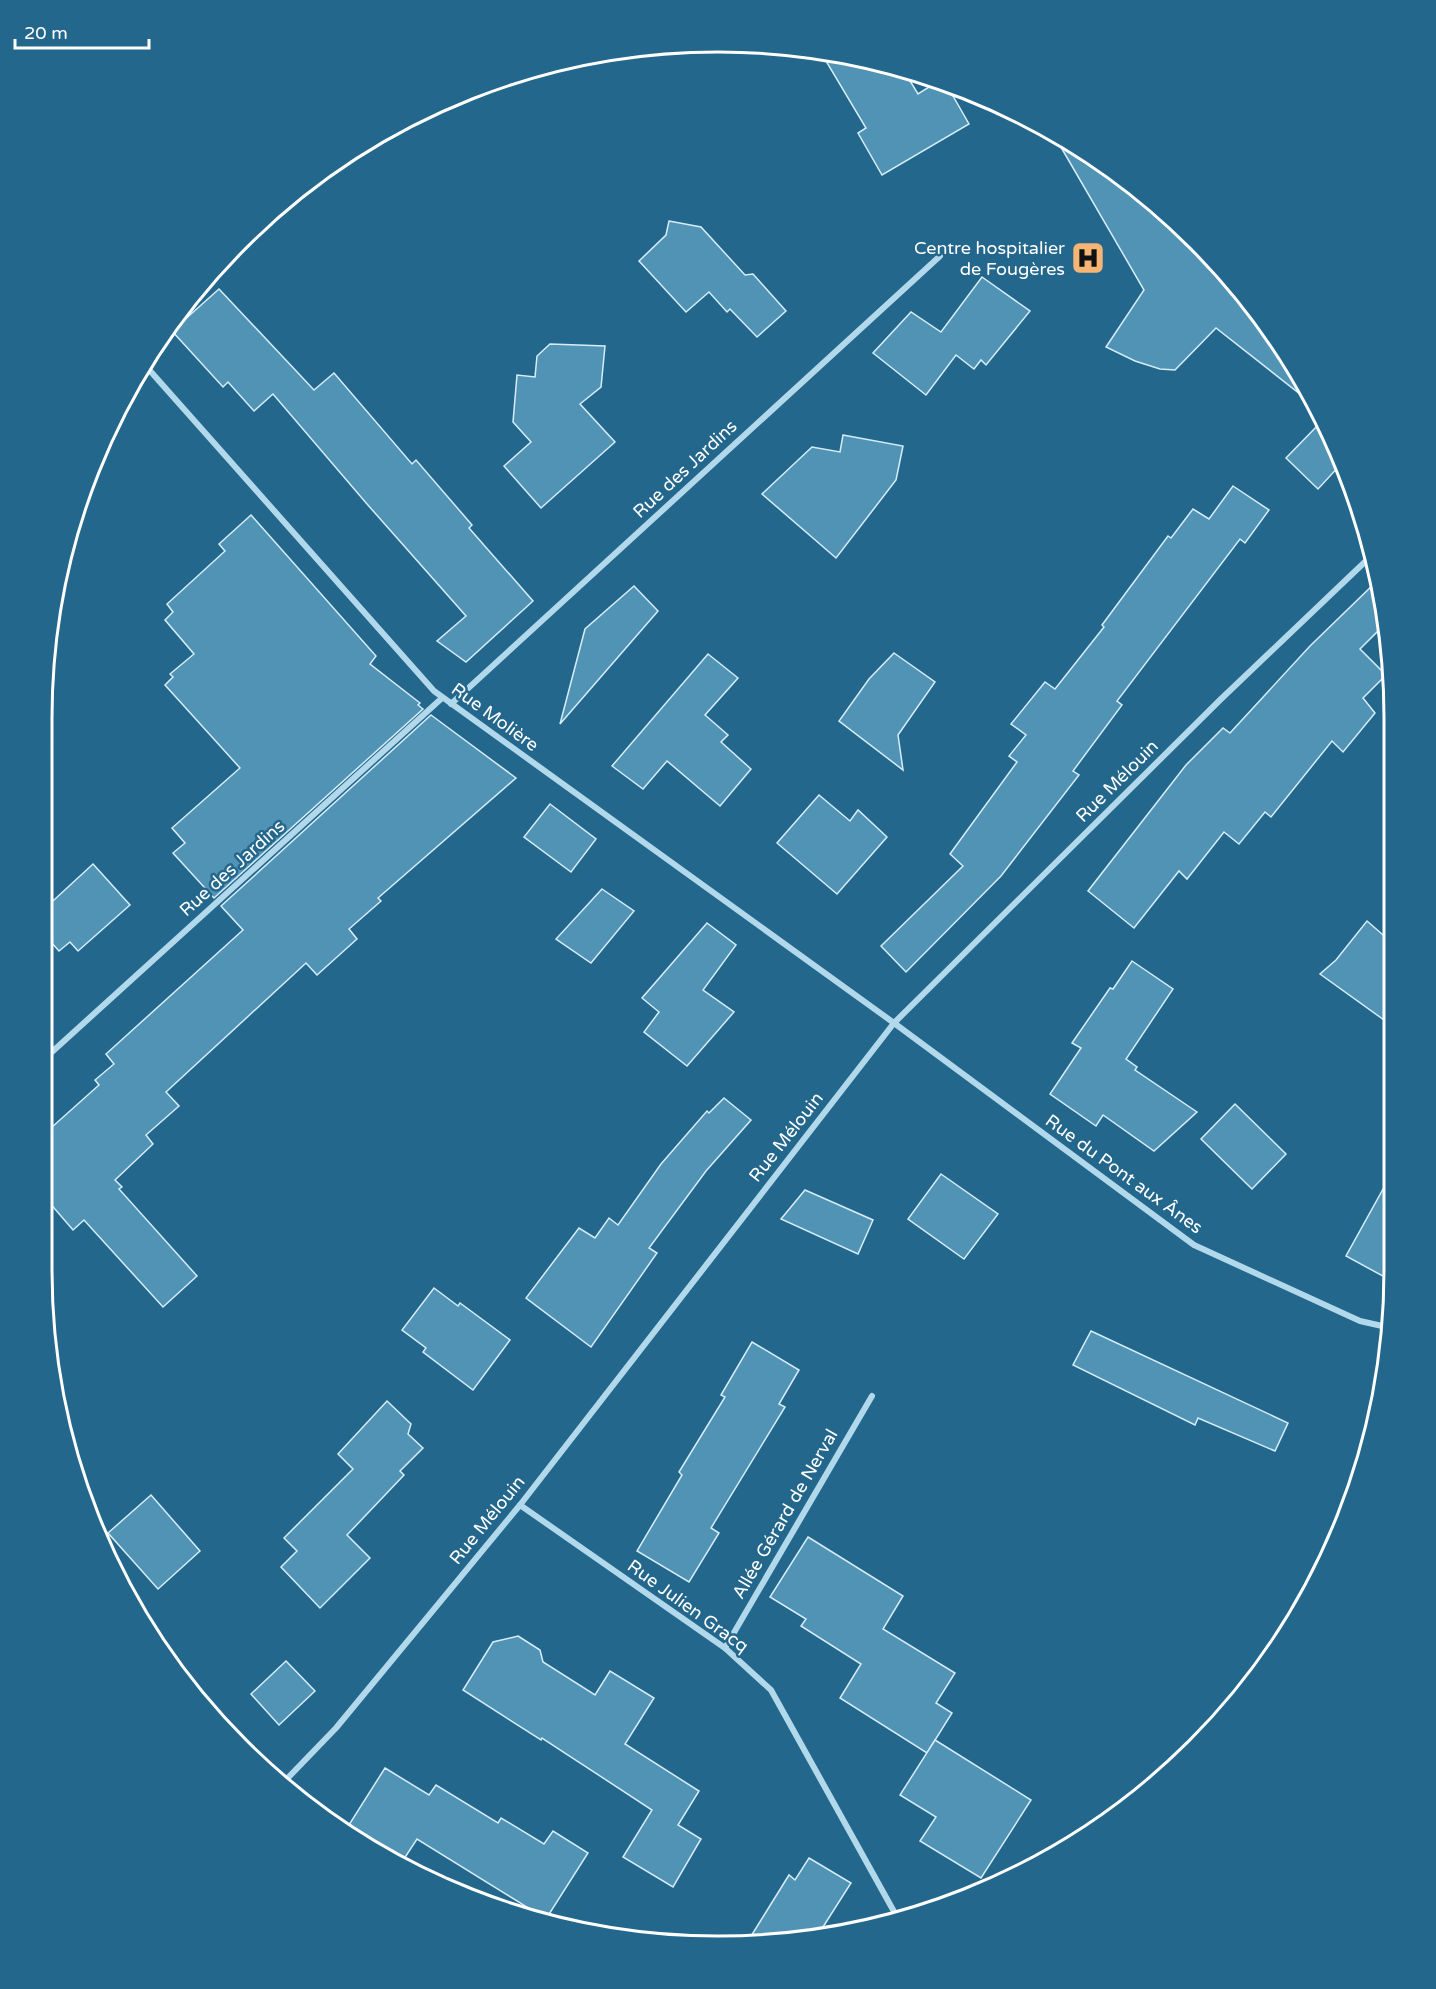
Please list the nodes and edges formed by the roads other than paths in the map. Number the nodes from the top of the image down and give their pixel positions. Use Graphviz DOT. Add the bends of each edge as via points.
graph roads {
  1 [pos="940,256"];
  2 [pos="150,371"];
  3 [pos="1365,562"];
  4 [pos="442,698"];
  5 [pos="451,704"];
  6 [pos="894,1023"];
  7 [pos="52,1052"];
  8 [pos="1381,1326"];
  9 [pos="872,1396"];
  10 [pos="520,1505"];
  11 [pos="725,1648"];
  12 [pos="288,1778"];
  13 [pos="895,1913"];
  1 -- 5 [label="street, Rue des Jardins"];
  2 -- 4 [label="street, Rue Molière"];
  3 -- 6 [label="street, Rue Mélouin"];
  4 -- 5 [label="street, Rue Molière"];
  4 -- 7 [label="street, Rue des Jardins"];
  5 -- 6 [label="street, Rue Molière"];
  6 -- 8 [label="street, Rue du Pont aux Ânes" via="1194,1245 1360,1321"];
  6 -- 10 [label="street, Rue Mélouin"];
  9 -- 11 [label="street, Allée Gérard de Nerval"];
  10 -- 11 [label="street, Rue Julien Gracq"];
  10 -- 12 [label="street, Rue Mélouin" via="336,1728"];
  11 -- 13 [label="street, Rue Julien Gracq" via="771,1690"];
}
